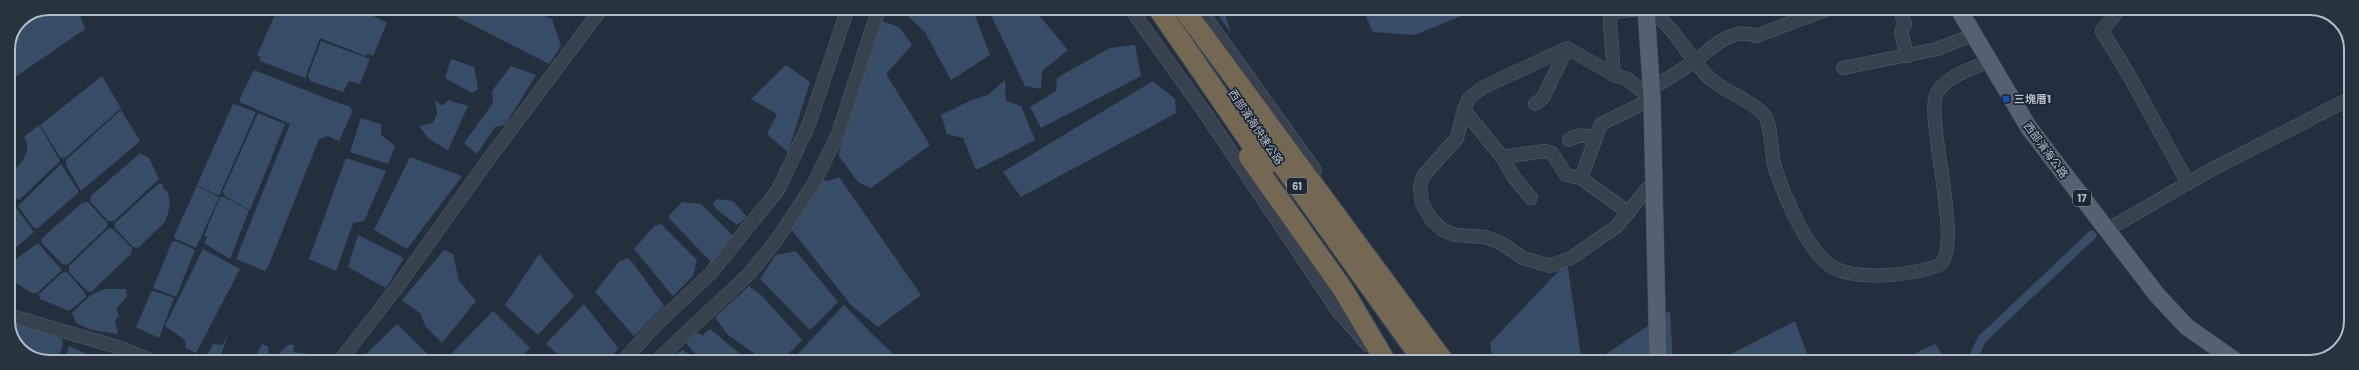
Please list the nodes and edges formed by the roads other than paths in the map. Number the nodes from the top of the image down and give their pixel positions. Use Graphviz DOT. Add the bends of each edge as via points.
graph roads {
  1 [pos="597,15"];
  2 [pos="846,15"];
  3 [pos="877,15"];
  4 [pos="1135,15"];
  5 [pos="1155,15"];
  6 [pos="1163,15"];
  7 [pos="1178,15"];
  8 [pos="1188,15"];
  9 [pos="1204,15"];
  10 [pos="1609,15"];
  11 [pos="1646,15"];
  12 [pos="1655,15"];
  13 [pos="1810,15"];
  14 [pos="1902,15"];
  15 [pos="1962,15"];
  16 [pos="2115,15"];
  17 [pos="1973,34"];
  18 [pos="1567,48"];
  19 [pos="1907,56"];
  20 [pos="1694,61"];
  21 [pos="1989,61"];
  22 [pos="1843,68"];
  23 [pos="1614,75"];
  24 [pos="1652,94"];
  25 [pos="2344,102"];
  26 [pos="1535,104"];
  27 [pos="1464,110"];
  28 [pos="1596,138"];
  29 [pos="1569,140"];
  30 [pos="1502,156"];
  31 [pos="1581,178"];
  32 [pos="2188,183"];
  33 [pos="1652,184"];
  34 [pos="1531,198"];
  35 [pos="1629,213"];
  36 [pos="2107,230"];
  37 [pos="15,317"];
  38 [pos="137,355"];
  39 [pos="344,355"];
  40 [pos="628,355"];
  41 [pos="662,355"];
  42 [pos="1376,355"];
  43 [pos="1382,355"];
  44 [pos="1403,355"];
  45 [pos="1419,355"];
  46 [pos="1439,355"];
  47 [pos="1448,355"];
  48 [pos="1658,355"];
  49 [pos="2227,355"];
  1 -- 39 [label="street"];
  2 -- 40 [label="street" via="809,124 778,190 711,273"];
  3 -- 41 [label="street" via="838,134 812,185 778,238 750,273"];
  4 -- 42 [label="street" via="1203,110 1338,311"];
  5 -- 43 [label="highway" via="1185,63 1342,288"];
  6 -- 44 [label="highway, 西部濱海快速公路 / 61" via="1292,204"];
  7 -- 45 [label="highway, 西部濱海快速公路 / 61" via="1303,196"];
  8 -- 46 [label="highway"];
  9 -- 47 [label="street"];
  10 -- 23 [label="street"];
  11 -- 24 [label="main road"];
  12 -- 20 [label="street" via="1664,21"];
  13 -- 20 [label="street" via="1756,36 1748,33 1721,40"];
  14 -- 19 [label="street" via="1906,24 1901,31"];
  15 -- 17 [label="main road, 西部濱海公路 / 17"];
  16 -- 32 [label="street" via="2102,31"];
  17 -- 19 [label="street" via="1937,49"];
  17 -- 21 [label="main road, 西部濱海公路 / 17"];
  18 -- 23 [label="street"];
  18 -- 26 [label="street" via="1543,98"];
  18 -- 27 [label="street" via="1482,88 1469,98"];
  19 -- 22 [label="street"];
  20 -- 21 [label="street" via="1713,81 1766,118 1776,169 1811,245 1835,268 1874,276 1919,271 1939,265 1944,260 1949,224 1936,135 1936,96 1945,82"];
  20 -- 24 [label="street"];
  21 -- 36 [label="main road, 西部濱海公路 / 17" via="2029,128"];
  23 -- 24 [label="street" via="1627,79"];
  24 -- 28 [label="street" via="1601,124"];
  24 -- 33 [label="main road"];
  25 -- 32 [label="street"];
  27 -- 30 [label="street"];
  27 -- 35 [label="street" via="1458,138 1424,175 1420,186 1422,203 1431,219 1443,230 1455,236 1485,237 1501,243 1523,258 1550,266 1572,258 1616,227"];
  28 -- 29 [label="street" via="1587,135 1574,136"];
  28 -- 31 [label="street"];
  30 -- 31 [label="street" via="1545,150 1552,153 1566,175"];
  30 -- 34 [label="street" via="1513,176"];
  31 -- 35 [label="street"];
  32 -- 36 [label="street"];
  33 -- 35 [label="street"];
  33 -- 48 [label="main road"];
  36 -- 49 [label="main road, 西部濱海公路 / 17" via="2157,295 2187,327"];
  37 -- 38 [label="street"];
}
